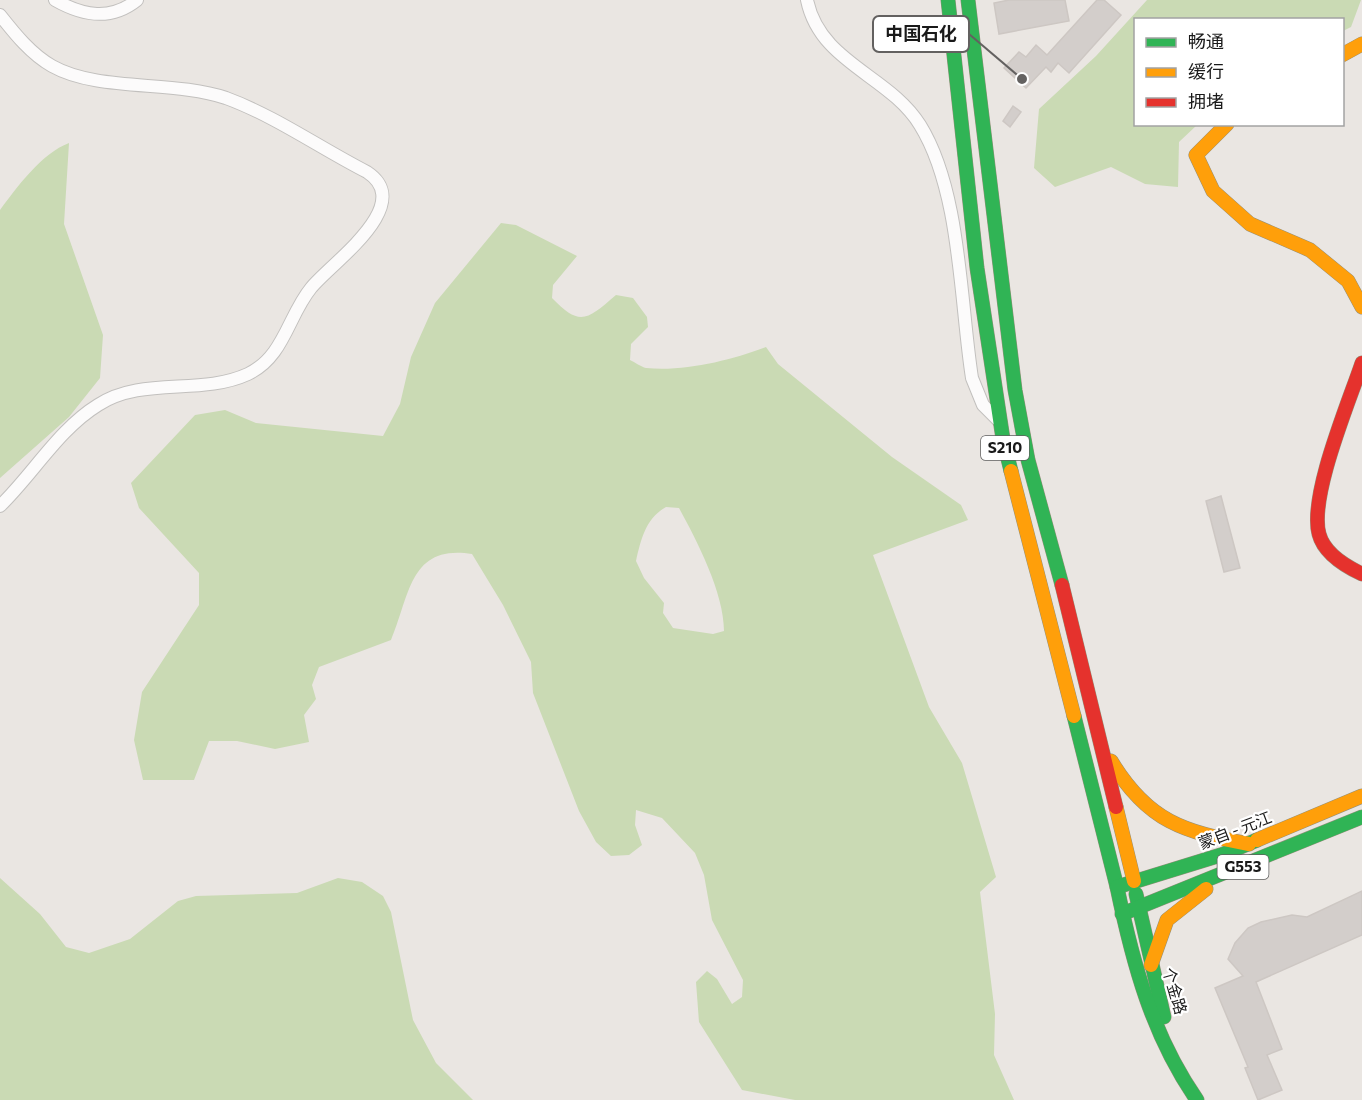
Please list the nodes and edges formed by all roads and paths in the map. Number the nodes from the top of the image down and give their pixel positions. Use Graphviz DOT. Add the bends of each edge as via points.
graph roads {
  1 [pos="55,0"];
  2 [pos="138,0"];
  3 [pos="807,0"];
  4 [pos="948,0"];
  5 [pos="968,0"];
  6 [pos="0,15"];
  7 [pos="1362,44"];
  8 [pos="1344,54"];
  9 [pos="1225,126"];
  10 [pos="1362,307"];
  11 [pos="1362,363"];
  12 [pos="999,422"];
  13 [pos="0,506"];
  14 [pos="1362,574"];
  15 [pos="1100,739"];
  16 [pos="1362,796"];
  17 [pos="1362,817"];
  18 [pos="1249,844"];
  19 [pos="1222,876"];
  20 [pos="1134,881"];
  21 [pos="1117,887"];
  22 [pos="1139,907"];
  23 [pos="1122,914"];
  24 [pos="1150,965"];
  25 [pos="1197,1100"];
  26 [pos="1211,1100"];
  1 -- 2 [label="street" via="99,15 120,11"];
  3 -- 12 [label="street" via="812,19 825,41 897,97 928,139 940,169 951,218 972,378 983,405"];
  4 -- 12 [label="main road, S210" via="977,268"];
  5 -- 15 [label="main road, S210" via="1015,390 1028,460"];
  6 -- 13 [label="street" via="34,53 54,67 91,78 186,88 226,98 367,172 383,189 378,213 370,226 310,289 279,345 263,365 231,380 133,390 103,401 72,426"];
  7 -- 8 [label="main road"];
  9 -- 10 [label="main road" via="1196,155 1213,191 1250,224 1310,250 1348,281"];
  11 -- 14 [label="main road" via="1320,494 1318,533 1344,567"];
  12 -- 21 [label="main road, S210"];
  15 -- 18 [label="main road" via="1121,780 1160,816 1202,836"];
  15 -- 20 [label="main road, S210"];
  16 -- 18 [label="main road, 蒙自 - 元江 / G553"];
  17 -- 19 [label="main road, G553"];
  18 -- 20 [label="main road, 蒙自 - 元江 / G553"];
  19 -- 22 [label="main road, G553"];
  19 -- 24 [label="main road, G553" via="1167,920"];
  20 -- 21 [label="main road, 蒙自 - 元江 / G553"];
  20 -- 22 [label="main road, 个金路"];
  21 -- 23 [label="main road, 个金路"];
  22 -- 23 [label="main road, G553"];
  22 -- 24 [label="main road, 个金路"];
  23 -- 25 [label="main road, 个金路" via="1130,954 1155,1031"];
  24 -- 26 [label="main road, 个金路" via="1164,1016 1190,1069"];
}
